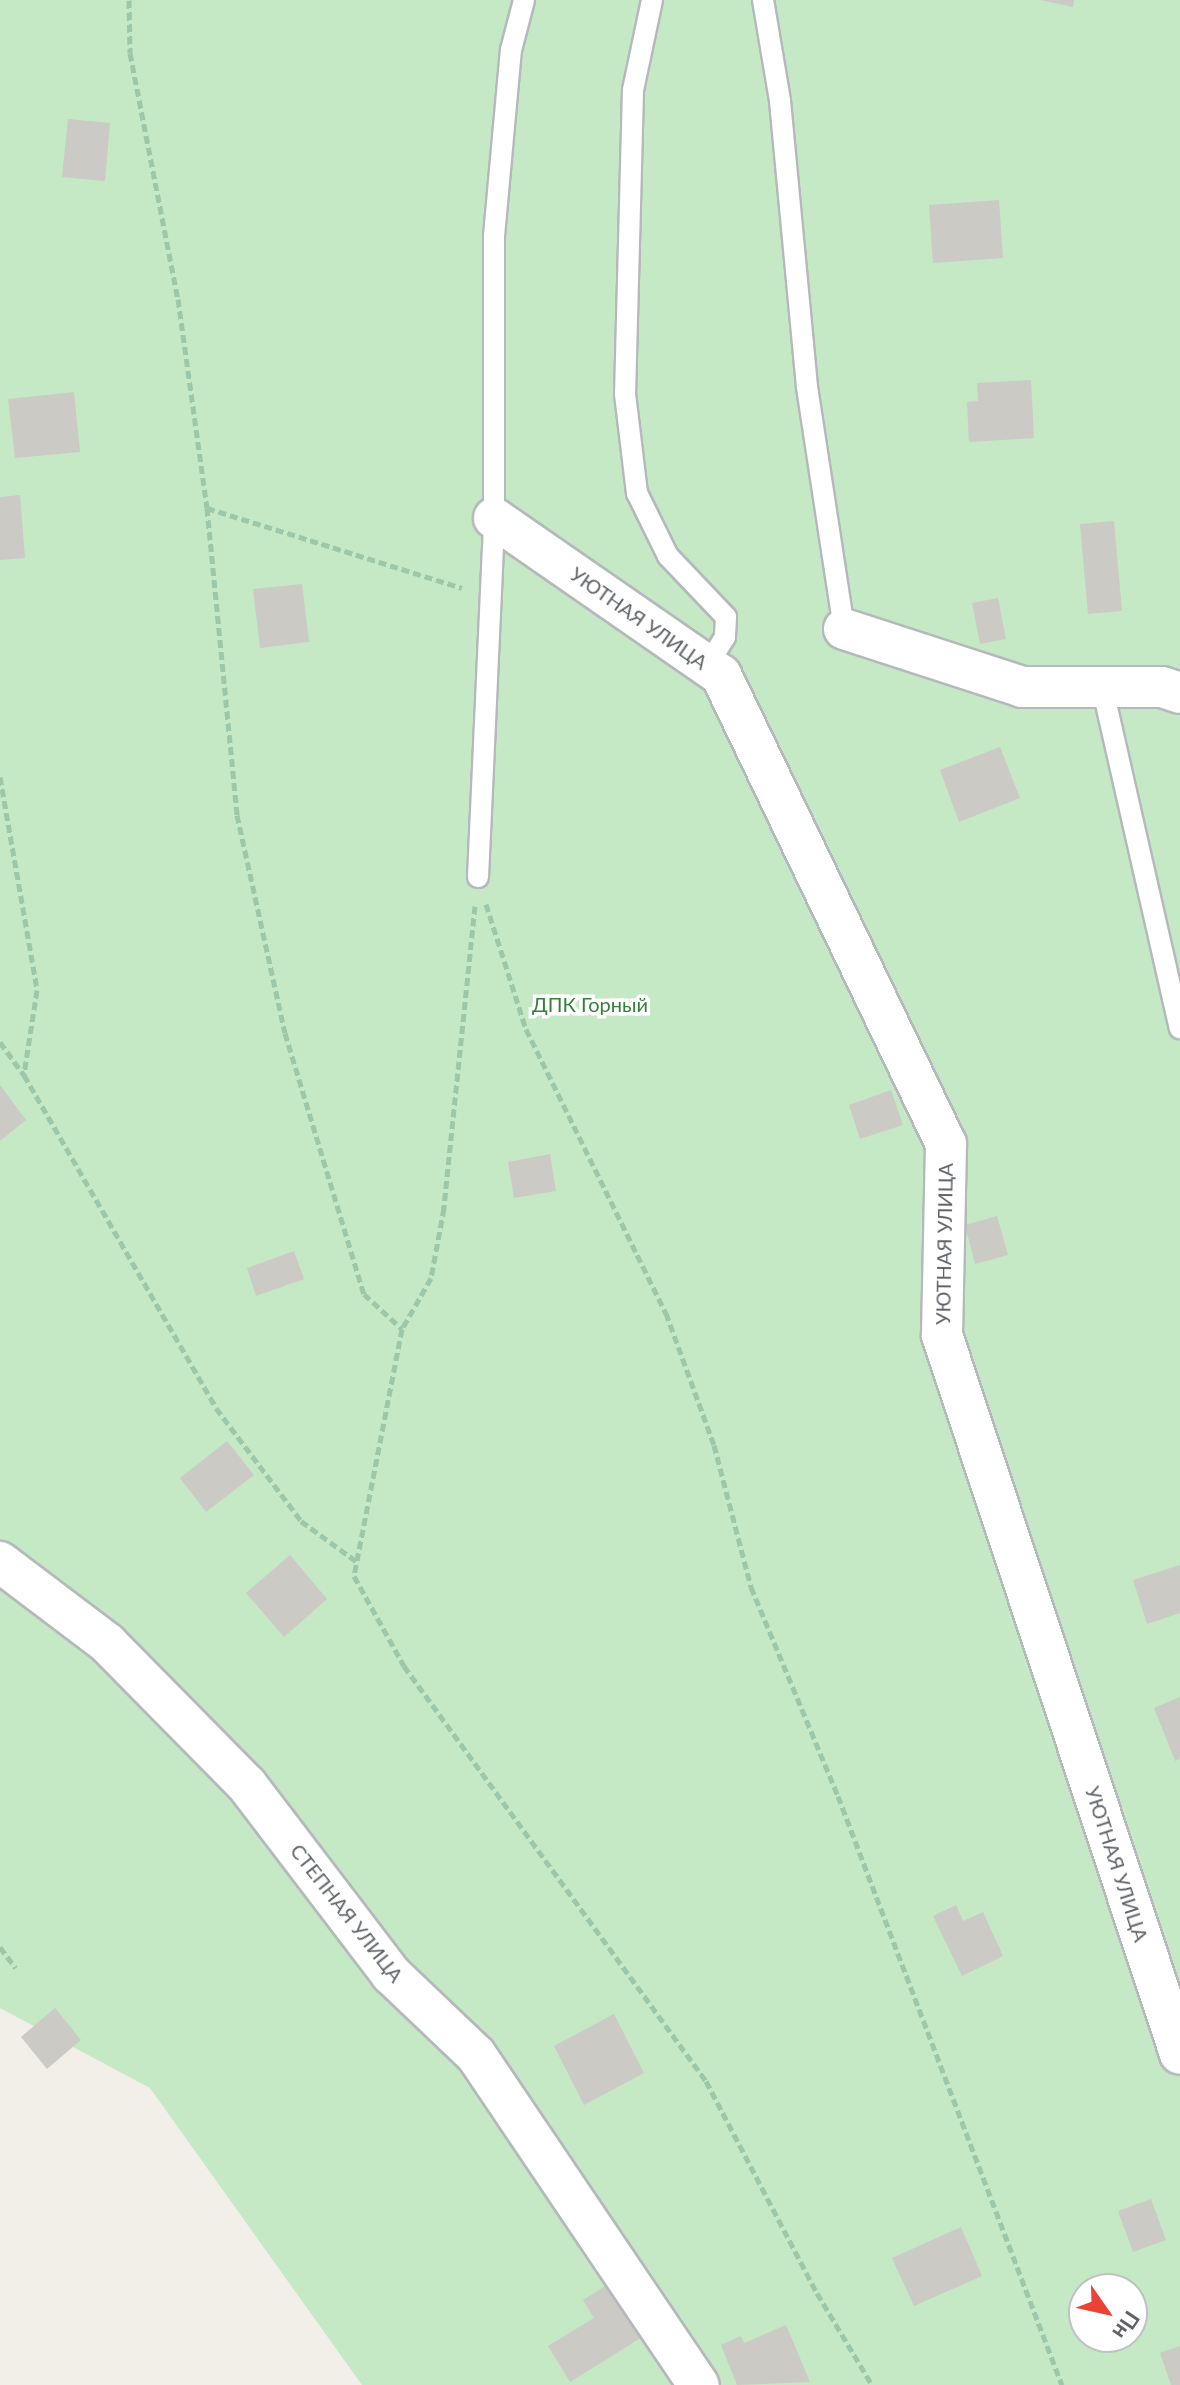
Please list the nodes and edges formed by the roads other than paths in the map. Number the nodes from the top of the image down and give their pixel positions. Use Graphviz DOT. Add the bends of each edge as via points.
graph roads {
  1 [pos="524,0"];
  2 [pos="652,0"];
  3 [pos="763,0"];
  4 [pos="494,518"];
  5 [pos="844,629"];
  6 [pos="707,666"];
  7 [pos="1102,686"];
  8 [pos="1180,693"];
  9 [pos="478,877"];
  10 [pos="1180,1028"];
  11 [pos="0,1562"];
  12 [pos="1180,2054"];
  13 [pos="699,2385"];
  1 -- 4 [label="lane" via="511,50 494,236"];
  2 -- 6 [label="lane" via="633,90 625,394 637,493 668,556 726,617 725,637"];
  3 -- 5 [label="lane" via="780,101 807,387"];
  4 -- 6 [label="street, УЮТНАЯ УЛИЦА"];
  4 -- 9 [label="lane"];
  5 -- 7 [label="street" via="1022,687"];
  6 -- 12 [label="street, УЮТНАЯ УЛИЦА" via="721,675 946,1144 942,1335"];
  7 -- 8 [label="street" via="1162,687"];
  7 -- 10 [label="lane"];
  11 -- 13 [label="street, СТЕПНАЯ УЛИЦА" via="107,1643 247,1785 391,1974 476,2055"];
}
